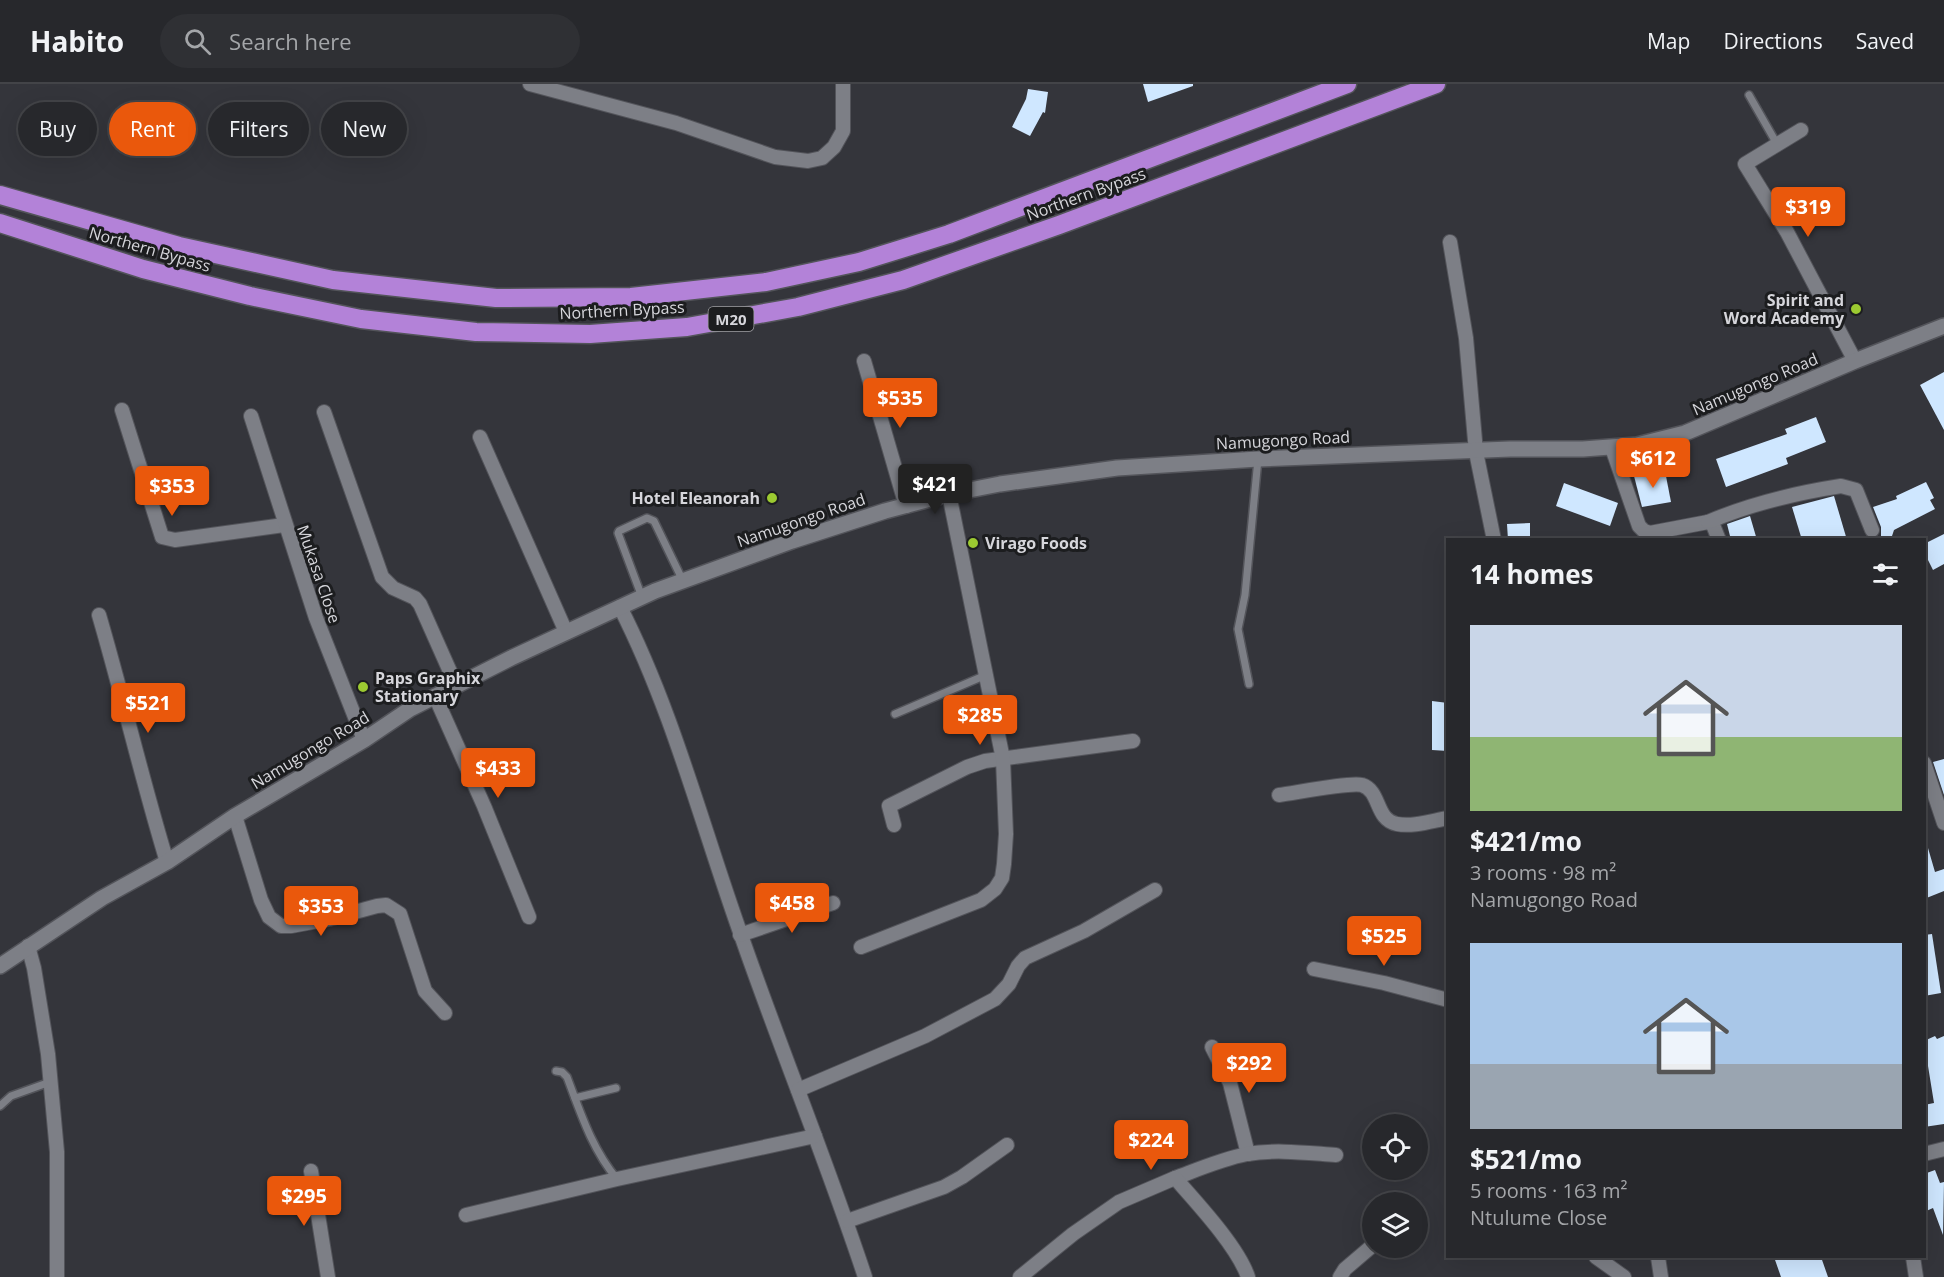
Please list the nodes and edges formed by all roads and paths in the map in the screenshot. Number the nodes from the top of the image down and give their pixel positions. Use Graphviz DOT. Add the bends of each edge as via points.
graph roads {
  1 [pos="530,84"];
  2 [pos="843,84"];
  3 [pos="1347,84"];
  4 [pos="1436,84"];
  5 [pos="1749,95"];
  6 [pos="1801,130"];
  7 [pos="1777,144"];
  8 [pos="0,195"];
  9 [pos="0,223"];
  10 [pos="1450,242"];
  11 [pos="1944,326"];
  12 [pos="1855,361"];
  13 [pos="864,362"];
  14 [pos="122,410"];
  15 [pos="324,412"];
  16 [pos="251,416"];
  17 [pos="480,438"];
  18 [pos="1612,448"];
  19 [pos="1476,452"];
  20 [pos="1258,459"];
  21 [pos="949,494"];
  22 [pos="906,506"];
  23 [pos="1708,522"];
  24 [pos="284,525"];
  25 [pos="1872,530"];
  26 [pos="1494,538"];
  27 [pos="1718,538"];
  28 [pos="683,580"];
  29 [pos="642,597"];
  30 [pos="620,607"];
  31 [pos="99,615"];
  32 [pos="567,632"];
  33 [pos="986,675"];
  34 [pos="1249,684"];
  35 [pos="456,685"];
  36 [pos="435,696"];
  37 [pos="895,714"];
  38 [pos="364,740"];
  39 [pos="1133,741"];
  40 [pos="1003,759"];
  41 [pos="1926,769"];
  42 [pos="1279,795"];
  43 [pos="235,816"];
  44 [pos="1446,818"];
  45 [pos="1944,823"];
  46 [pos="894,825"];
  47 [pos="167,862"];
  48 [pos="1155,890"];
  49 [pos="833,903"];
  50 [pos="529,916"];
  51 [pos="741,935"];
  52 [pos="28,946"];
  53 [pos="861,947"];
  54 [pos="0,966"];
  55 [pos="1314,969"];
  56 [pos="1446,999"];
  57 [pos="445,1013"];
  58 [pos="1212,1047"];
  59 [pos="556,1071"];
  60 [pos="50,1082"];
  61 [pos="616,1088"];
  62 [pos="798,1090"];
  63 [pos="575,1098"];
  64 [pos="0,1106"];
  65 [pos="815,1136"];
  66 [pos="1007,1145"];
  67 [pos="1944,1149"];
  68 [pos="1248,1154"];
  69 [pos="1926,1154"];
  70 [pos="1336,1155"];
  71 [pos="311,1171"];
  72 [pos="1175,1178"];
  73 [pos="617,1179"];
  74 [pos="466,1215"];
  75 [pos="847,1221"];
  76 [pos="1362,1255"];
  77 [pos="1597,1258"];
  78 [pos="1658,1258"];
  79 [pos="1913,1258"];
  80 [pos="57,1277"];
  81 [pos="328,1277"];
  82 [pos="865,1277"];
  83 [pos="1020,1277"];
  84 [pos="1248,1277"];
  85 [pos="1340,1277"];
  86 [pos="1624,1277"];
  87 [pos="1661,1277"];
  88 [pos="1916,1277"];
  1 -- 2 [label="street" via="676,123 776,157 808,161 822,158 843,131"];
  3 -- 8 [label="highway, Northern Bypass / M20" via="949,234 859,262 766,282 631,297 496,298 333,280 179,246"];
  4 -- 9 [label="highway, Northern Bypass / M20" via="903,280 798,307 687,327 590,334 476,332 361,319 142,269"];
  5 -- 7 [label="lane"];
  6 -- 7 [label="street"];
  7 -- 12 [label="street" via="1745,164 1787,232"];
  10 -- 19 [label="street" via="1466,338"];
  11 -- 12 [label="main road, Namugongo Road"];
  12 -- 18 [label="main road, Namugongo Road" via="1685,433"];
  13 -- 22 [label="street"];
  14 -- 24 [label="street" via="162,537 175,540"];
  15 -- 35 [label="street" via="382,577 420,604"];
  16 -- 24 [label="street, Mukasa Close"];
  17 -- 32 [label="street"];
  18 -- 19 [label="main road, Namugongo Road"];
  18 -- 23 [label="street" via="1644,531"];
  19 -- 20 [label="main road, Namugongo Road"];
  19 -- 26 [label="street"];
  20 -- 21 [label="main road, Namugongo Road" via="1117,468"];
  20 -- 34 [label="lane" via="1238,629"];
  21 -- 22 [label="main road, Namugongo Road"];
  21 -- 33 [label="street"];
  22 -- 28 [label="main road, Namugongo Road"];
  23 -- 25 [label="street" via="1752,506 1841,486 1856,490"];
  23 -- 27 [label="street"];
  24 -- 38 [label="street, Mukasa Close"];
  28 -- 29 [label="main road, Namugongo Road"];
  28 -- 29 [label="lane" via="654,521 647,518 618,533"];
  29 -- 30 [label="main road, Namugongo Road"];
  30 -- 32 [label="main road, Namugongo Road"];
  30 -- 51 [label="street" via="652,674"];
  31 -- 47 [label="street"];
  32 -- 35 [label="main road, Namugongo Road"];
  33 -- 37 [label="lane"];
  33 -- 40 [label="street"];
  35 -- 36 [label="main road, Namugongo Road"];
  36 -- 38 [label="main road, Namugongo Road"];
  36 -- 50 [label="street"];
  38 -- 43 [label="main road, Namugongo Road"];
  39 -- 40 [label="street"];
  40 -- 46 [label="street" via="967,767 889,806"];
  40 -- 53 [label="street" via="1006,834 1002,878 995,889 981,900"];
  41 -- 45 [label="street"];
  42 -- 44 [label="street" via="1359,784 1372,791 1386,819 1396,824"];
  43 -- 47 [label="main road, Namugongo Road"];
  43 -- 57 [label="street" via="269,917 281,926 291,926 377,906 393,908 400,914 425,991"];
  47 -- 52 [label="main road, Namugongo Road"];
  48 -- 62 [label="street" via="1084,932 1025,958 1010,984 995,999 925,1036"];
  49 -- 51 [label="street"];
  51 -- 62 [label="street"];
  52 -- 54 [label="main road, Namugongo Road"];
  52 -- 60 [label="street"];
  55 -- 56 [label="street"];
  58 -- 68 [label="street" via="1230,1083"];
  59 -- 63 [label="lane" via="567,1077"];
  60 -- 64 [label="lane" via="12,1096"];
  60 -- 80 [label="street" via="57,1152"];
  61 -- 63 [label="lane"];
  62 -- 65 [label="street"];
  63 -- 73 [label="lane" via="590,1138"];
  65 -- 73 [label="street"];
  65 -- 75 [label="street"];
  66 -- 75 [label="street" via="944,1187"];
  67 -- 69 [label="street"];
  68 -- 70 [label="street"];
  68 -- 72 [label="street"];
  71 -- 81 [label="street"];
  72 -- 83 [label="street" via="1119,1202"];
  72 -- 84 [label="street" via="1206,1213 1245,1266"];
  73 -- 74 [label="street"];
  75 -- 82 [label="street"];
  76 -- 85 [label="street"];
  77 -- 86 [label="street"];
  78 -- 87 [label="street"];
  79 -- 88 [label="street"];
}
